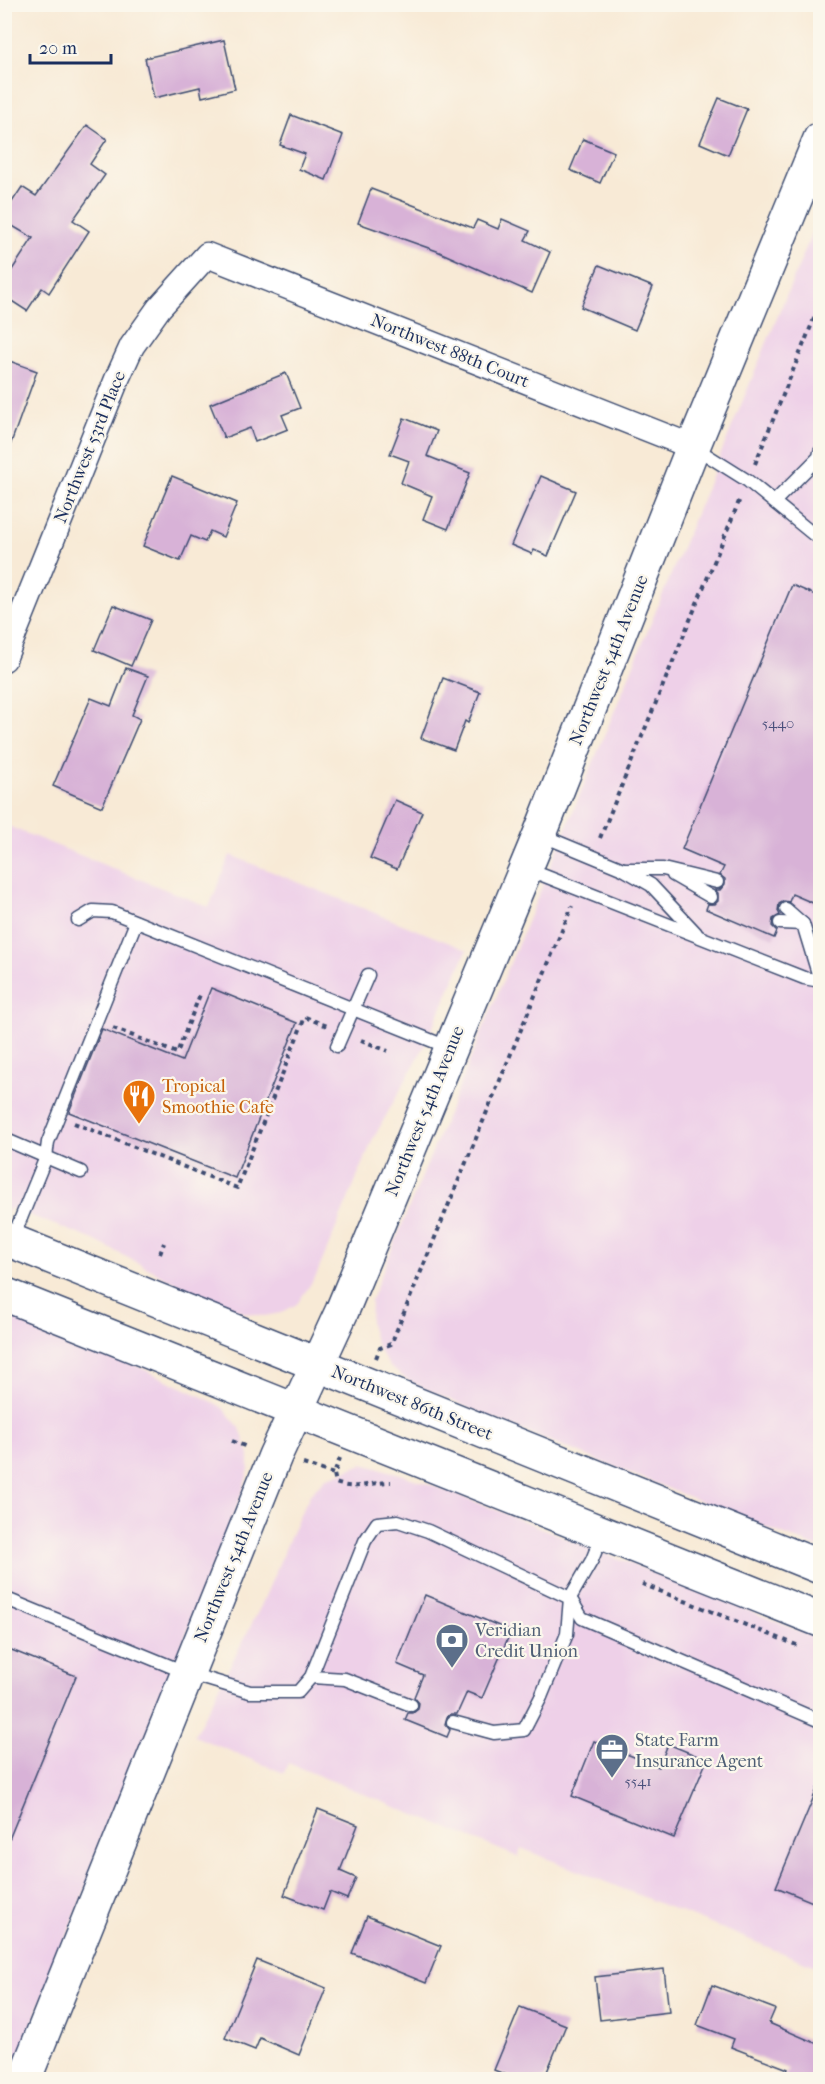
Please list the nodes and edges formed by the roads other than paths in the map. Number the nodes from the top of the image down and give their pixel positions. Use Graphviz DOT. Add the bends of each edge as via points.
graph roads {
  1 [pos="817,158"];
  2 [pos="207,255"];
  3 [pos="693,447"];
  4 [pos="820,452"];
  5 [pos="774,502"];
  6 [pos="820,536"];
  7 [pos="4,659"];
  8 [pos="540,834"];
  9 [pos="663,868"];
  10 [pos="525,869"];
  11 [pos="623,869"];
  12 [pos="717,882"];
  13 [pos="711,897"];
  14 [pos="786,909"];
  15 [pos="78,920"];
  16 [pos="136,922"];
  17 [pos="780,923"];
  18 [pos="803,924"];
  19 [pos="699,936"];
  20 [pos="368,975"];
  21 [pos="820,980"];
  22 [pos="353,1010"];
  23 [pos="337,1046"];
  24 [pos="451,1049"];
  25 [pos="4,1139"];
  26 [pos="46,1157"];
  27 [pos="81,1172"];
  28 [pos="8,1240"];
  29 [pos="4,1294"];
  30 [pos="318,1365"];
  31 [pos="296,1411"];
  32 [pos="602,1534"];
  33 [pos="820,1567"];
  34 [pos="4,1598"];
  35 [pos="570,1598"];
  36 [pos="820,1620"];
  37 [pos="187,1673"];
  38 [pos="311,1677"];
  39 [pos="411,1705"];
  40 [pos="820,1721"];
  41 [pos="453,1722"];
  42 [pos="24,2079"];
  1 -- 3 [label="street, Northwest 54th Avenue"];
  2 -- 3 [label="street, Northwest 88th Court"];
  2 -- 7 [label="street, Northwest 53rd Place" via="159,308 132,346"];
  3 -- 5 [label="lane"];
  3 -- 8 [label="street, Northwest 54th Avenue"];
  4 -- 5 [label="lane"];
  5 -- 6 [label="lane"];
  8 -- 10 [label="street, Northwest 54th Avenue"];
  8 -- 11 [label="lane"];
  9 -- 11 [label="lane"];
  9 -- 12 [label="lane"];
  9 -- 13 [label="lane"];
  10 -- 19 [label="lane"];
  10 -- 24 [label="street, Northwest 54th Avenue"];
  11 -- 19 [label="lane" via="651,885"];
  14 -- 18 [label="lane"];
  15 -- 16 [label="lane" via="93,911 112,912"];
  16 -- 22 [label="lane"];
  16 -- 26 [label="lane" via="48,1142"];
  17 -- 18 [label="lane"];
  18 -- 21 [label="lane"];
  19 -- 21 [label="lane" via="804,978"];
  20 -- 22 [label="lane"];
  22 -- 23 [label="lane"];
  22 -- 24 [label="lane"];
  24 -- 30 [label="street, Northwest 54th Avenue"];
  25 -- 26 [label="lane"];
  26 -- 27 [label="lane"];
  26 -- 28 [label="lane"];
  28 -- 30 [label="street, Northwest 86th Street"];
  29 -- 31 [label="street"];
  30 -- 31 [label="street, Northwest 54th Avenue"];
  30 -- 33 [label="street, Northwest 86th Street"];
  31 -- 32 [label="street"];
  31 -- 37 [label="street, Northwest 54th Avenue"];
  32 -- 35 [label="lane"];
  32 -- 36 [label="street"];
  34 -- 37 [label="lane"];
  35 -- 38 [label="lane" via="428,1531 398,1521 377,1523 365,1541"];
  35 -- 40 [label="lane" via="582,1618"];
  35 -- 41 [label="lane" via="567,1634 524,1730 494,1733"];
  37 -- 38 [label="lane" via="250,1692 277,1693 298,1692"];
  37 -- 42 [label="street, Northwest 54th Avenue"];
  38 -- 39 [label="lane" via="345,1680"];
}
